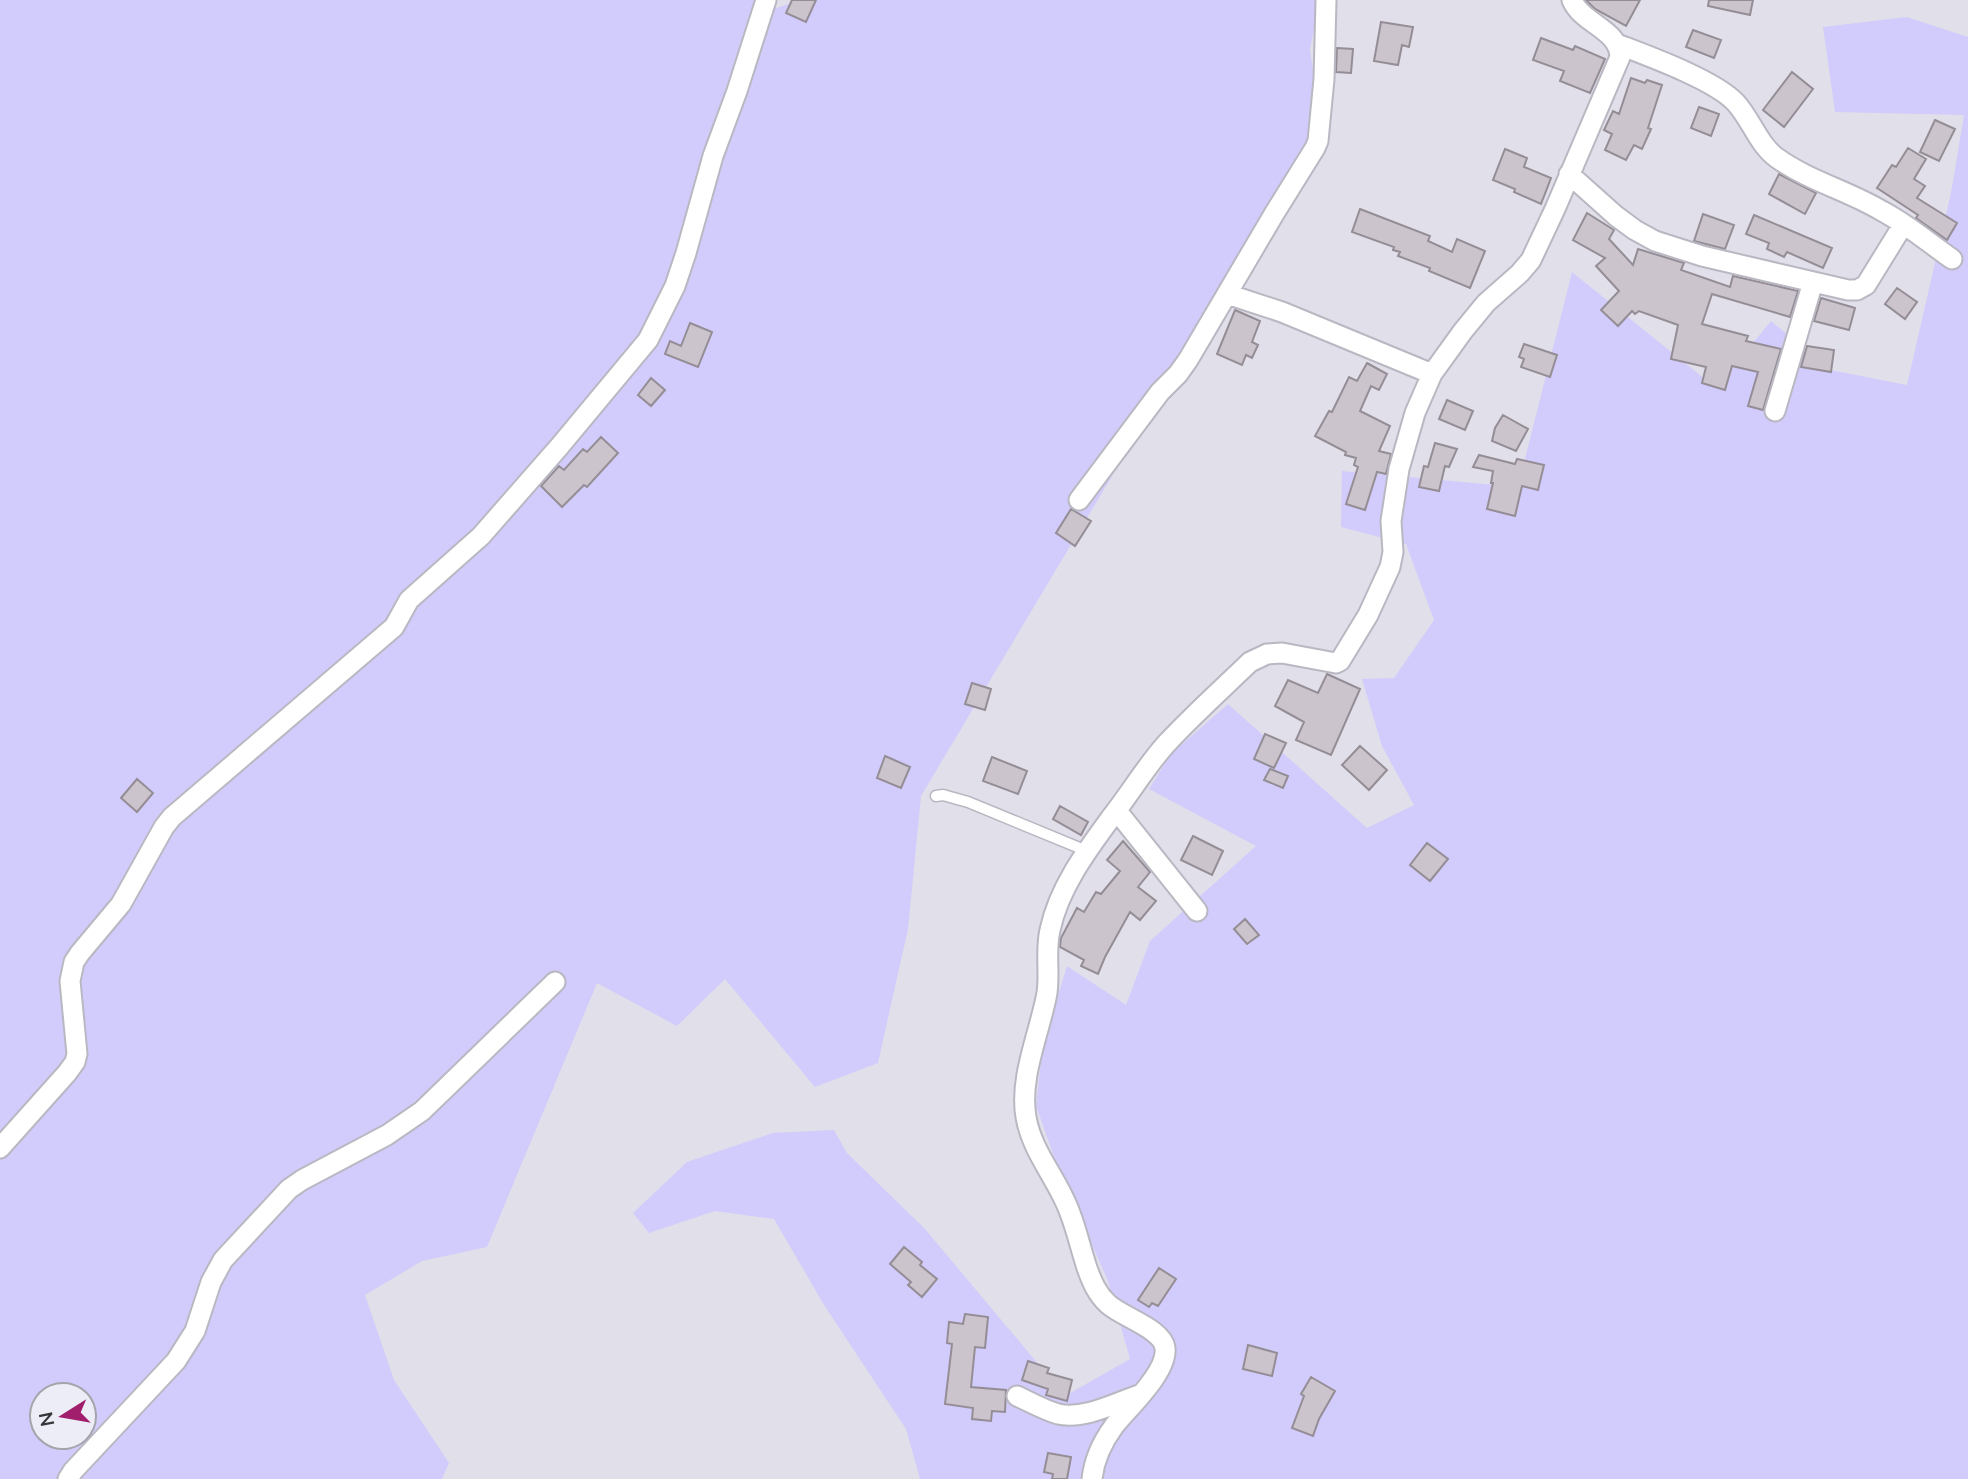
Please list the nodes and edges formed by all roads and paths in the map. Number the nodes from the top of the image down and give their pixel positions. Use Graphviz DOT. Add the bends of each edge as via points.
graph roads {
  1 [pos="766,0"];
  2 [pos="1326,0"];
  3 [pos="1572,0"];
  4 [pos="1617,44"];
  5 [pos="1569,174"];
  6 [pos="1903,225"];
  7 [pos="1952,259"];
  8 [pos="1813,282"];
  9 [pos="1227,294"];
  10 [pos="1432,374"];
  11 [pos="1775,411"];
  12 [pos="1079,500"];
  13 [pos="936,796"];
  14 [pos="1117,811"];
  15 [pos="1087,850"];
  16 [pos="1197,911"];
  17 [pos="555,982"];
  18 [pos="0,1148"];
  19 [pos="1143,1393"];
  20 [pos="1017,1396"];
  21 [pos="68,1479"];
  22 [pos="1092,1479"];
  1 -- 18 [label="street" via="713,156 686,253 648,340 481,537 409,600 394,627 172,817 121,904 75,962 70,981 75,1062"];
  2 -- 9 [label="street" via="1318,141"];
  3 -- 4 [label="street"];
  4 -- 5 [label="street" via="1620,57"];
  4 -- 6 [label="street" via="1721,92 1734,101 1758,139 1777,158"];
  5 -- 8 [label="street" via="1655,241"];
  5 -- 10 [label="street" via="1531,260 1486,303"];
  6 -- 7 [label="street"];
  6 -- 8 [label="street" via="1866,285 1848,290"];
  8 -- 11 [label="street"];
  9 -- 10 [label="street"];
  9 -- 12 [label="street" via="1178,374"];
  10 -- 14 [label="street" via="1399,469 1390,566 1343,658 1336,663 1282,653 1250,662 1166,744"];
  13 -- 15 [label="lane" via="968,802"];
  14 -- 15 [label="street"];
  14 -- 16 [label="street"];
  15 -- 19 [label="street" via="1050,930 1047,993 1032,1046 1025,1114 1035,1147 1070,1212 1095,1288 1117,1311 1160,1337 1165,1346 1164,1357"];
  17 -- 21 [label="street" via="422,1111 289,1189 223,1260 195,1331 176,1361"];
  19 -- 20 [label="street" via="1072,1415 1049,1411"];
  19 -- 22 [label="street" via="1102,1444"];
}
